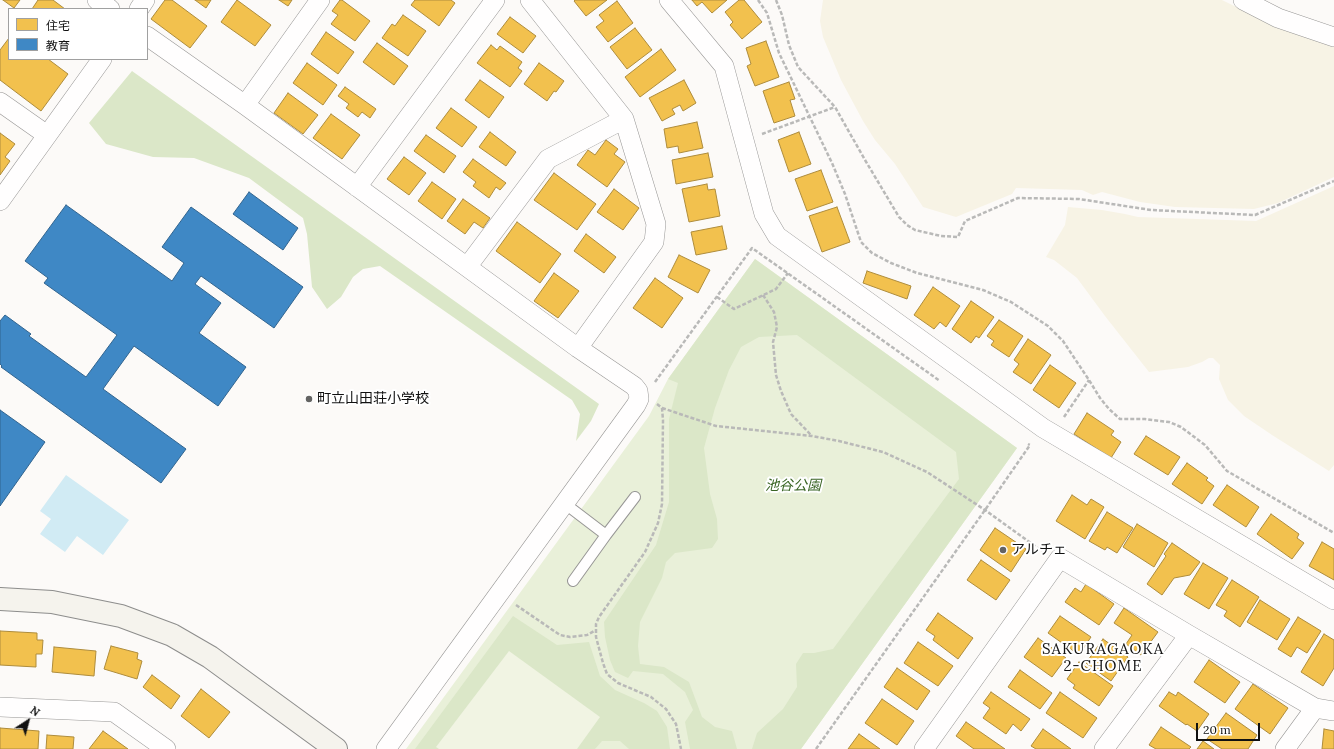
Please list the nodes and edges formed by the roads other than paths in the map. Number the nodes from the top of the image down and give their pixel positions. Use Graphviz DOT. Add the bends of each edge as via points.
graph roads {
  1 [pos="97,0"];
  2 [pos="320,0"];
  3 [pos="495,0"];
  4 [pos="530,0"];
  5 [pos="669,0"];
  6 [pos="1242,0"];
  7 [pos="109,8"];
  8 [pos="148,37"];
  9 [pos="1334,37"];
  10 [pos="101,60"];
  11 [pos="0,102"];
  12 [pos="245,105"];
  13 [pos="624,119"];
  14 [pos="47,135"];
  15 [pos="357,187"];
  16 [pos="0,201"];
  17 [pos="467,267"];
  18 [pos="578,348"];
  19 [pos="635,497"];
  20 [pos="564,503"];
  21 [pos="606,535"];
  22 [pos="573,581"];
  23 [pos="0,599"];
  24 [pos="1334,600"];
  25 [pos="1189,635"];
  26 [pos="0,707"];
  27 [pos="1315,708"];
  28 [pos="1334,711"];
  29 [pos="166,749"];
  30 [pos="336,749"];
  31 [pos="386,749"];
  32 [pos="924,749"];
  33 [pos="1104,749"];
  34 [pos="1285,749"];
  1 -- 7 [label="street"];
  2 -- 12 [label="street"];
  3 -- 15 [label="street"];
  4 -- 13 [label="street"];
  5 -- 24 [label="street" via="724,66 764,214 777,236 1052,434"];
  6 -- 9 [label="street" via="1278,18"];
  8 -- 12 [label="street"];
  10 -- 14 [label="street"];
  11 -- 14 [label="street"];
  12 -- 15 [label="street"];
  13 -- 17 [label="street" via="548,159"];
  13 -- 18 [label="street" via="656,224 654,242"];
  14 -- 16 [label="street"];
  15 -- 17 [label="street"];
  17 -- 18 [label="street"];
  18 -- 20 [label="street" via="634,386 639,399"];
  19 -- 21 [label="lane"];
  20 -- 21 [label="lane"];
  20 -- 31 [label="street"];
  21 -- 22 [label="lane"];
  23 -- 30 [label="street" via="52,602 121,616 172,635 210,657"];
  25 -- 27 [label="street"];
  25 -- 32 [label="street" via="1060,558"];
  25 -- 33 [label="street"];
  26 -- 29 [label="street" via="114,712"];
  27 -- 28 [label="street"];
  27 -- 34 [label="street"];
}
